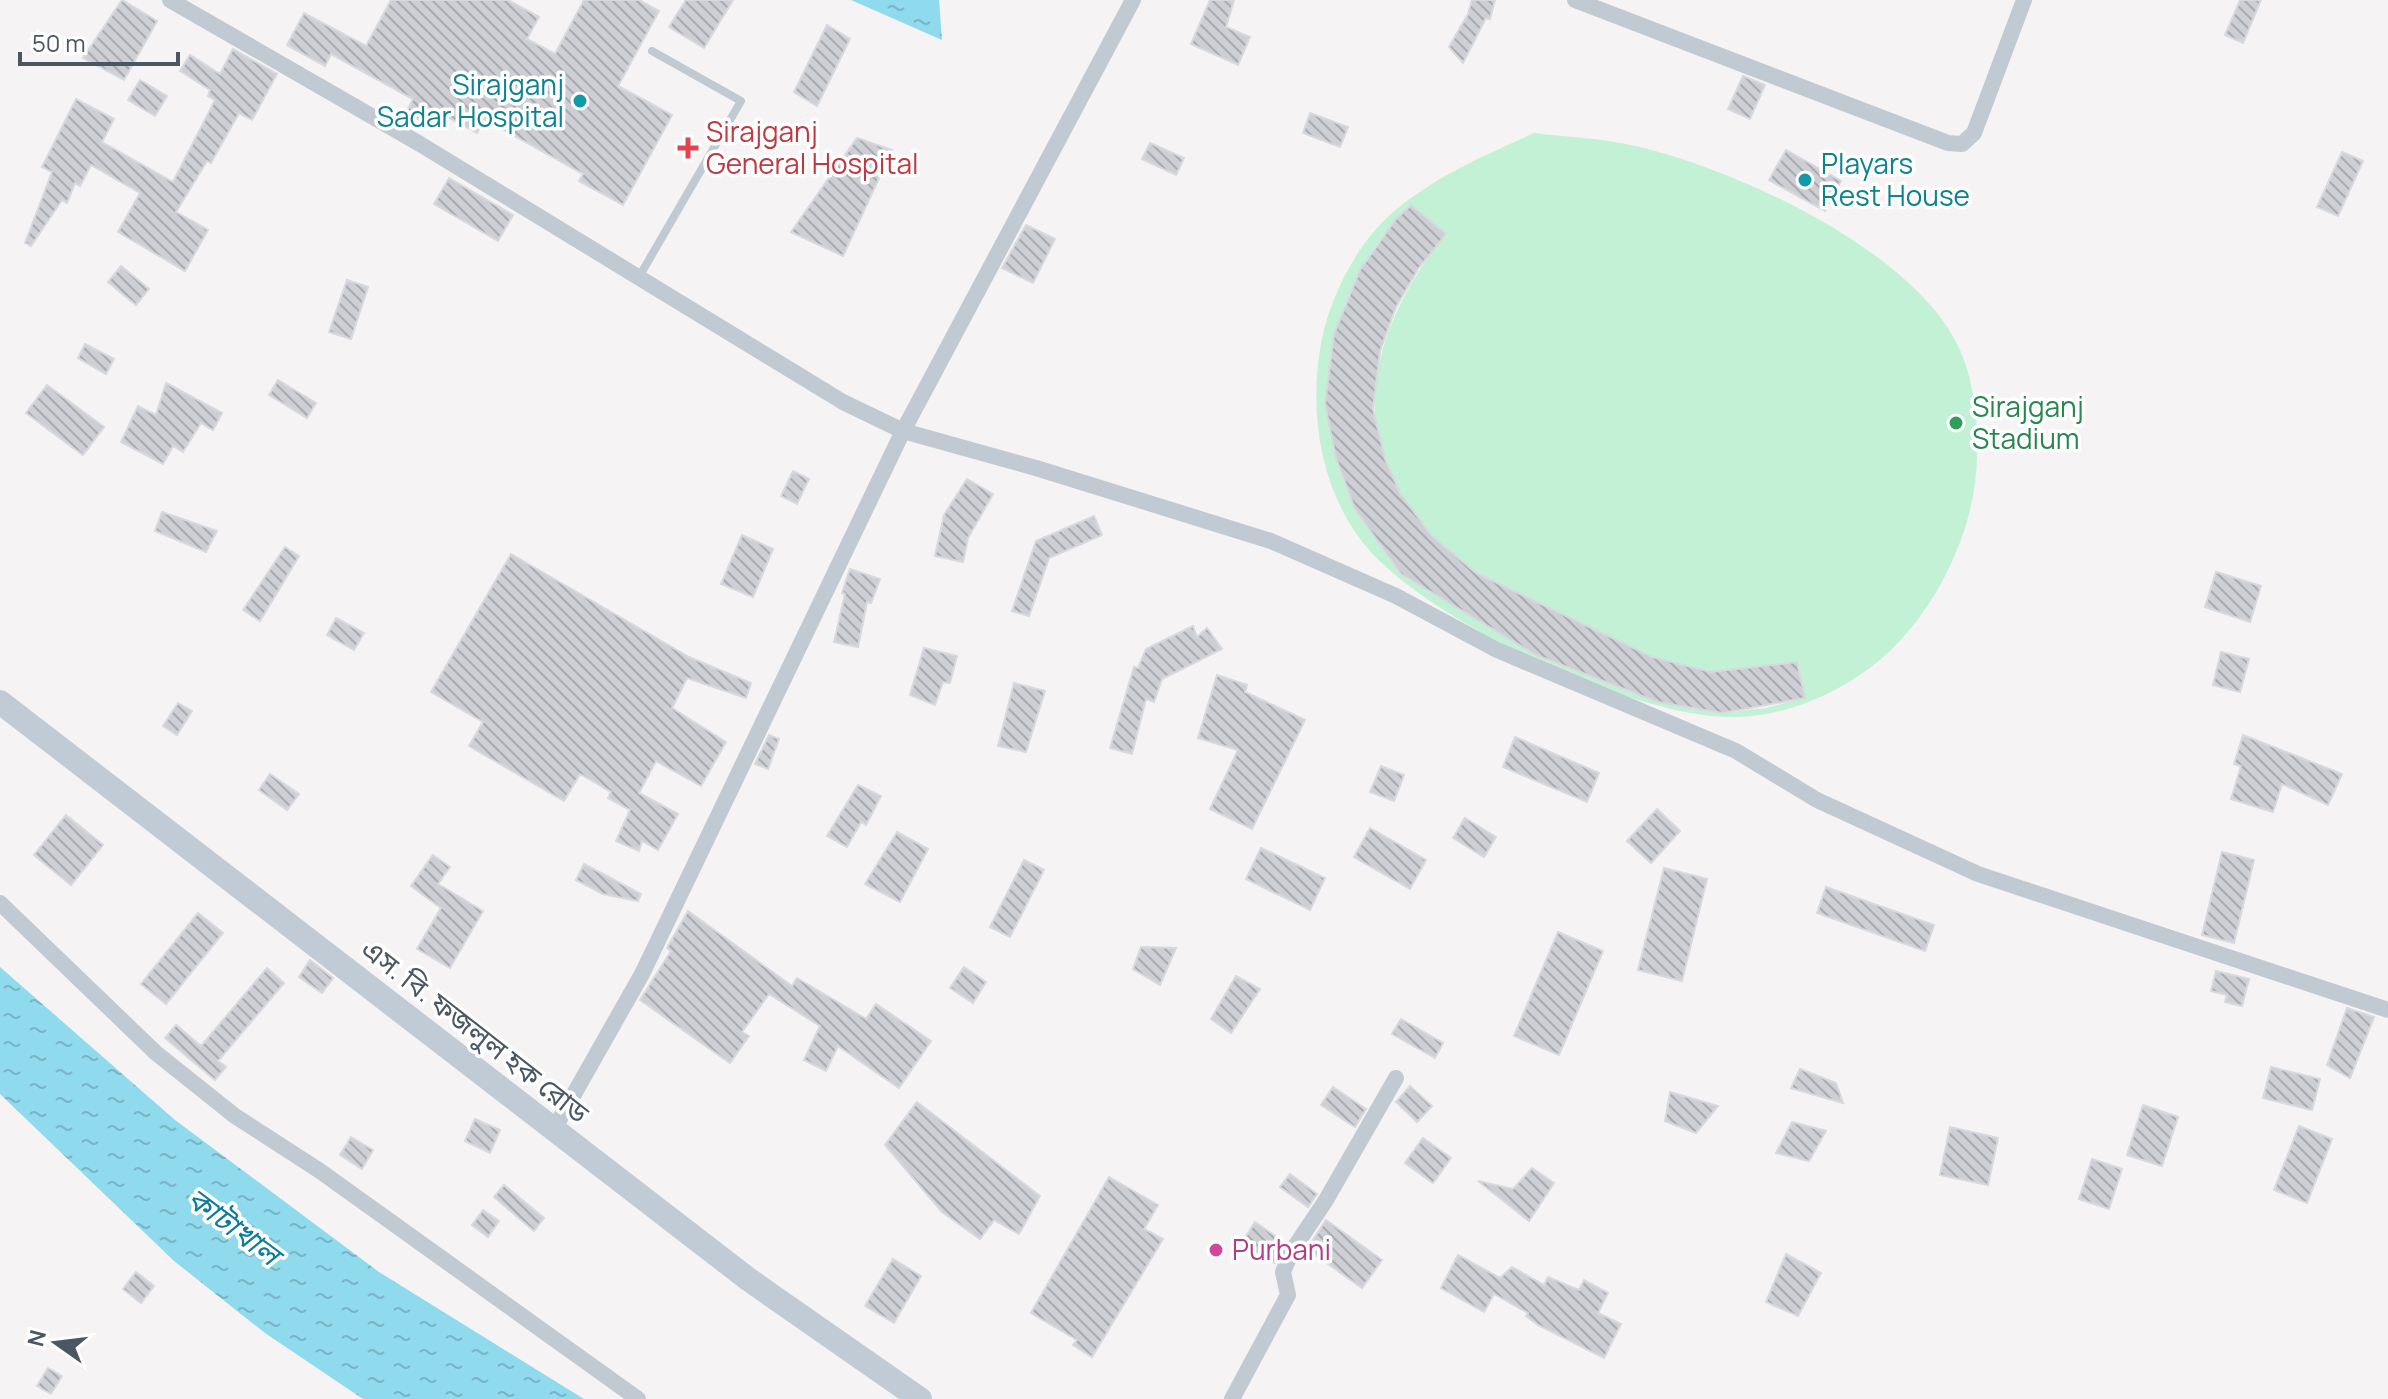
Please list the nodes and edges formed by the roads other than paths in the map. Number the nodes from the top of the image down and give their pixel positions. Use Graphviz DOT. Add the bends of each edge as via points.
graph roads {
  1 [pos="170,0"];
  2 [pos="1133,0"];
  3 [pos="1575,0"];
  4 [pos="2024,0"];
  5 [pos="652,51"];
  6 [pos="639,278"];
  7 [pos="903,431"];
  8 [pos="0,702"];
  9 [pos="0,903"];
  10 [pos="2388,1010"];
  11 [pos="1396,1078"];
  12 [pos="553,1131"];
  13 [pos="638,1399"];
  14 [pos="920,1399"];
  15 [pos="1232,1399"];
  1 -- 6 [label="street"];
  2 -- 7 [label="street"];
  3 -- 4 [label="street" via="1962,144 1974,133"];
  5 -- 6 [label="lane" via="741,101"];
  6 -- 7 [label="street" via="843,402"];
  7 -- 10 [label="street" via="1271,541 1396,596 1497,650 1736,751 1817,800 1978,874"];
  7 -- 12 [label="street" via="642,974"];
  8 -- 12 [label="main road, এস. বি. ফজলুল হক রোড"];
  9 -- 13 [label="street" via="156,1053 235,1116 332,1179"];
  11 -- 15 [label="street" via="1292,1251 1283,1272 1288,1295"];
  12 -- 14 [label="main road, এস. বি. ফজলুল হক রোড" via="748,1279"];
}
